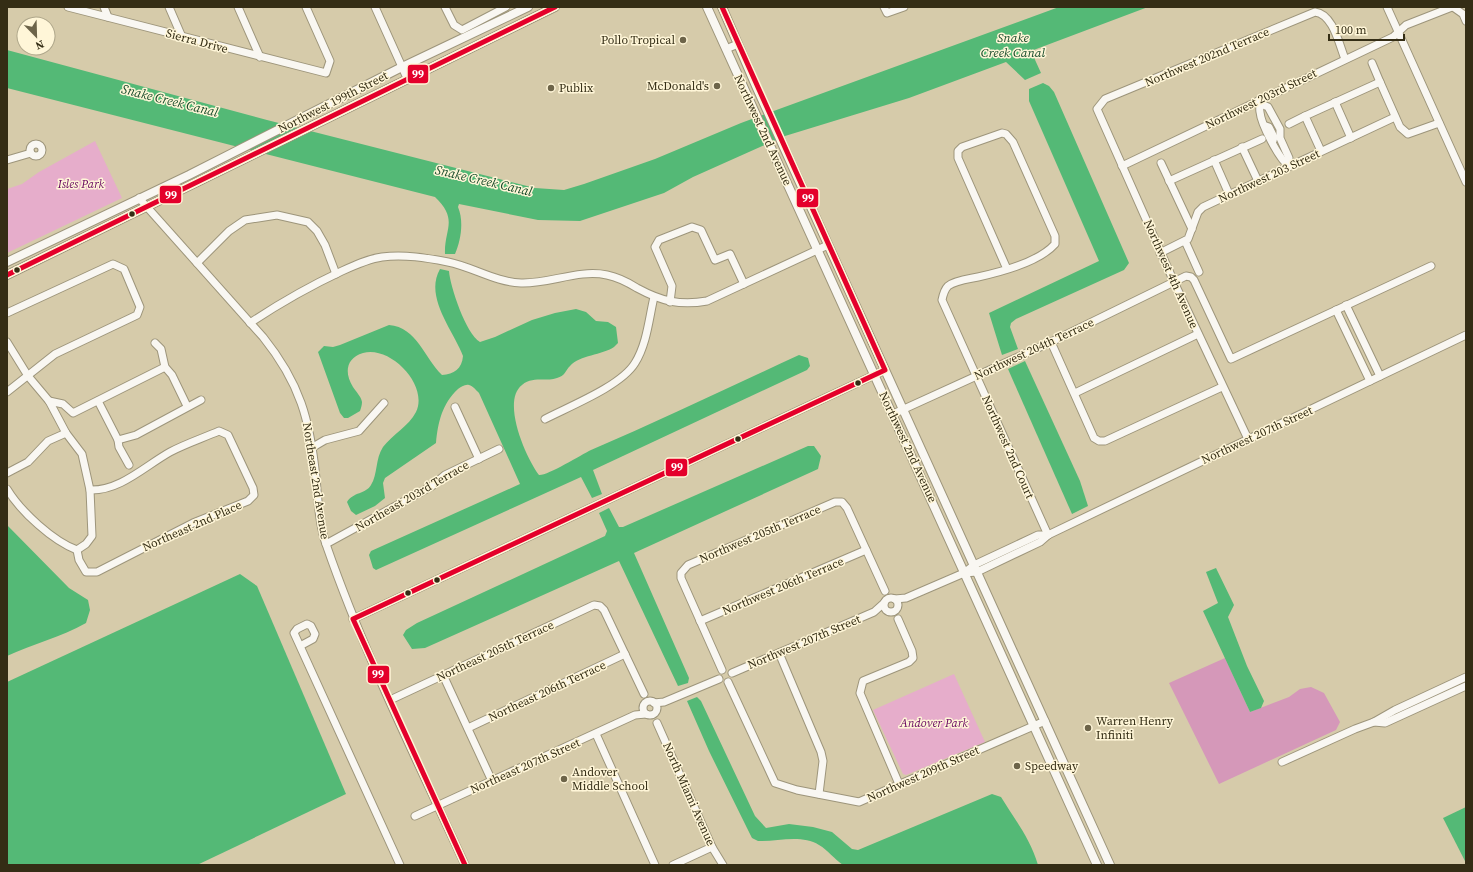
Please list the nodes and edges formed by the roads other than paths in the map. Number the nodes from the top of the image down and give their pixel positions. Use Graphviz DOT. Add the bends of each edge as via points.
graph roads {
  1 [pos="68,7"];
  2 [pos="104,7"];
  3 [pos="169,7"];
  4 [pos="238,7"];
  5 [pos="306,7"];
  6 [pos="375,7"];
  7 [pos="446,7"];
  8 [pos="506,7"];
  9 [pos="528,7"];
  10 [pos="556,7"];
  11 [pos="707,7"];
  12 [pos="722,7"];
  13 [pos="904,7"];
  14 [pos="1387,7"];
  15 [pos="1454,7"];
  16 [pos="885,10"];
  17 [pos="108,17"];
  18 [pos="1466,20"];
  19 [pos="1398,32"];
  20 [pos="182,37"];
  21 [pos="738,44"];
  22 [pos="726,49"];
  23 [pos="260,57"];
  24 [pos="1345,59"];
  25 [pos="1372,63"];
  26 [pos="402,67"];
  27 [pos="407,78"];
  28 [pos="1380,82"];
  29 [pos="1260,102"];
  30 [pos="1335,102"];
  31 [pos="1097,109"];
  32 [pos="1305,116"];
  33 [pos="1395,117"];
  34 [pos="1439,123"];
  35 [pos="1289,124"];
  36 [pos="1280,138"];
  37 [pos="1351,138"];
  38 [pos="1262,139"];
  39 [pos="1273,142"];
  40 [pos="1242,147"];
  41 [pos="1321,151"];
  42 [pos="31,153"];
  43 [pos="7,160"];
  44 [pos="1214,160"];
  45 [pos="1161,163"];
  46 [pos="1122,166"];
  47 [pos="1289,166"];
  48 [pos="1258,180"];
  49 [pos="1169,181"];
  50 [pos="800,182"];
  51 [pos="1466,182"];
  52 [pos="789,187"];
  53 [pos="1229,194"];
  54 [pos="139,198"];
  55 [pos="146,208"];
  56 [pos="1192,229"];
  57 [pos="1185,241"];
  58 [pos="828,244"];
  59 [pos="818,250"];
  60 [pos="1160,253"];
  61 [pos="7,262"];
  62 [pos="197,263"];
  63 [pos="1431,266"];
  64 [pos="1007,269"];
  65 [pos="1199,272"];
  66 [pos="336,274"];
  67 [pos="7,275"];
  68 [pos="1174,282"];
  69 [pos="744,284"];
  70 [pos="654,298"];
  71 [pos="670,302"];
  72 [pos="1346,305"];
  73 [pos="1336,310"];
  74 [pos="7,313"];
  75 [pos="250,323"];
  76 [pos="1355,325"];
  77 [pos="1345,329"];
  78 [pos="1198,334"];
  79 [pos="1466,335"];
  80 [pos="1361,336"];
  81 [pos="1351,341"];
  82 [pos="7,342"];
  83 [pos="1050,342"];
  84 [pos="155,343"];
  85 [pos="165,367"];
  86 [pos="885,370"];
  87 [pos="875,375"];
  88 [pos="976,376"];
  89 [pos="1380,376"];
  90 [pos="30,377"];
  91 [pos="1370,381"];
  92 [pos="1222,387"];
  93 [pos="7,392"];
  94 [pos="1075,393"];
  95 [pos="7,396"];
  96 [pos="201,400"];
  97 [pos="49,401"];
  98 [pos="98,401"];
  99 [pos="384,403"];
  100 [pos="187,406"];
  101 [pos="456,407"];
  102 [pos="903,410"];
  103 [pos="893,414"];
  104 [pos="544,419"];
  105 [pos="66,433"];
  106 [pos="1248,438"];
  107 [pos="118,440"];
  108 [pos="313,447"];
  109 [pos="499,449"];
  110 [pos="479,459"];
  111 [pos="129,465"];
  112 [pos="7,473"];
  113 [pos="7,489"];
  114 [pos="90,490"];
  115 [pos="1048,535"];
  116 [pos="326,544"];
  117 [pos="77,550"];
  118 [pos="866,550"];
  119 [pos="976,568"];
  120 [pos="964,573"];
  121 [pos="885,591"];
  122 [pos="894,598"];
  123 [pos="906,598"];
  124 [pos="600,606"];
  125 [pos="890,607"];
  126 [pos="353,619"];
  127 [pos="700,621"];
  128 [pos="300,646"];
  129 [pos="779,653"];
  130 [pos="625,654"];
  131 [pos="722,670"];
  132 [pos="732,673"];
  133 [pos="443,675"];
  134 [pos="1466,677"];
  135 [pos="719,679"];
  136 [pos="728,682"];
  137 [pos="1466,686"];
  138 [pos="390,700"];
  139 [pos="650,708"];
  140 [pos="1045,721"];
  141 [pos="1374,722"];
  142 [pos="1034,726"];
  143 [pos="468,728"];
  144 [pos="596,734"];
  145 [pos="1282,762"];
  146 [pos="492,781"];
  147 [pos="899,784"];
  148 [pos="819,794"];
  149 [pos="438,806"];
  150 [pos="415,816"];
  151 [pos="712,847"];
  152 [pos="400,865"];
  153 [pos="465,865"];
  154 [pos="655,865"];
  155 [pos="673,865"];
  156 [pos="723,865"];
  157 [pos="1097,865"];
  158 [pos="1110,865"];
  1 -- 17 [label="street, Sierra Drive"];
  2 -- 17 [label="street"];
  3 -- 20 [label="street"];
  4 -- 23 [label="street"];
  5 -- 23 [label="street, Sierra Drive" via="330,61 326,73"];
  6 -- 26 [label="street"];
  7 -- 8 [label="street" via="454,25 462,30"];
  9 -- 26 [label="main road, Northwest 199th Street"];
  10 -- 27 [label="main road, Northwest 199th Street"];
  11 -- 22 [label="main road, Northwest 2nd Avenue"];
  12 -- 21 [label="main road, Northwest 2nd Avenue"];
  13 -- 16 [label="street"];
  14 -- 19 [label="street"];
  15 -- 18 [label="street"];
  15 -- 19 [label="street, Northwest 203rd Street" via="1406,25"];
  17 -- 20 [label="street, Sierra Drive"];
  19 -- 24 [label="street, Northwest 203rd Street" via="1393,37"];
  19 -- 34 [label="street"];
  20 -- 23 [label="street, Sierra Drive"];
  21 -- 22 [label="street"];
  21 -- 50 [label="main road, Northwest 2nd Avenue"];
  22 -- 52 [label="main road, Northwest 2nd Avenue"];
  24 -- 29 [label="street, Northwest 203rd Street"];
  24 -- 31 [label="street, Northwest 202nd Terrace" via="1329,20 1321,12 1315,12 1105,99"];
  25 -- 28 [label="street"];
  26 -- 27 [label="street"];
  26 -- 54 [label="main road, Northwest 199th Street"];
  27 -- 55 [label="main road, Northwest 199th Street"];
  28 -- 30 [label="street"];
  28 -- 33 [label="street"];
  29 -- 36 [label="street" via="1268,107 1278,124"];
  29 -- 39 [label="street" via="1260,113 1269,139"];
  29 -- 46 [label="street, Northwest 203rd Street"];
  30 -- 32 [label="street"];
  30 -- 37 [label="street"];
  31 -- 46 [label="street, Northwest 4th Avenue"];
  32 -- 35 [label="street"];
  32 -- 41 [label="street"];
  33 -- 34 [label="street" via="1400,127 1408,134"];
  33 -- 37 [label="street, Northwest 203 Street"];
  34 -- 51 [label="street"];
  36 -- 39 [label="street"];
  36 -- 47 [label="street" via="1289,158"];
  37 -- 41 [label="street, Northwest 203 Street"];
  38 -- 40 [label="street"];
  39 -- 47 [label="street" via="1282,161"];
  40 -- 44 [label="street"];
  40 -- 48 [label="street"];
  41 -- 47 [label="street, Northwest 203 Street"];
  42 -- 43 [label="street"];
  44 -- 49 [label="street"];
  44 -- 53 [label="street"];
  45 -- 49 [label="street"];
  46 -- 60 [label="street, Northwest 4th Avenue"];
  47 -- 48 [label="street, Northwest 203 Street"];
  48 -- 53 [label="street, Northwest 203 Street"];
  49 -- 56 [label="street"];
  50 -- 52 [label="street"];
  50 -- 58 [label="main road, Northwest 2nd Avenue"];
  52 -- 59 [label="main road, Northwest 2nd Avenue"];
  53 -- 56 [label="street, Northwest 203 Street" via="1202,207"];
  54 -- 55 [label="street, Northeast 2nd Avenue"];
  54 -- 61 [label="main road, Northwest 199th Street"];
  55 -- 62 [label="street, Northeast 2nd Avenue"];
  55 -- 67 [label="main road, Northwest 199th Street"];
  56 -- 57 [label="street, Northwest 203 Street"];
  57 -- 60 [label="street"];
  57 -- 65 [label="street"];
  58 -- 59 [label="street"];
  58 -- 86 [label="main road, Northwest 2nd Avenue"];
  59 -- 69 [label="street"];
  59 -- 87 [label="main road, Northwest 2nd Avenue"];
  60 -- 68 [label="street, Northwest 4th Avenue"];
  62 -- 66 [label="street" via="229,231 245,220 277,215 308,222 317,231"];
  62 -- 75 [label="street, Northeast 2nd Avenue"];
  63 -- 72 [label="street"];
  64 -- 64 [label="street" via="958,158 958,151 962,147 997,134 1006,134 1013,142 1055,236 1055,244 1050,250"];
  64 -- 88 [label="street, Northwest 2nd Court" via="956,282 948,286 944,292 944,307"];
  66 -- 70 [label="street" via="359,263 382,257 406,256 450,263 501,280 520,283 584,273 608,275"];
  66 -- 75 [label="street" via="289,298"];
  68 -- 73 [label="street, Northwest 204th Terrace" via="1191,276 1194,280 1231,359"];
  68 -- 78 [label="street, Northwest 4th Avenue"];
  68 -- 83 [label="street, Northwest 204th Terrace"];
  69 -- 71 [label="street" via="707,301 685,304"];
  69 -- 71 [label="street" via="730,254 715,260 701,230 692,227 659,240 655,248 672,286"];
  70 -- 71 [label="street"];
  70 -- 104 [label="street" via="644,341 635,363 617,381"];
  72 -- 73 [label="street"];
  72 -- 76 [label="street"];
  73 -- 77 [label="street"];
  74 -- 90 [label="street" via="113,264 124,269 140,307 137,316 55,354"];
  75 -- 108 [label="street, Northeast 2nd Avenue" via="278,357 290,377 302,402"];
  76 -- 77 [label="street"];
  76 -- 80 [label="street"];
  77 -- 81 [label="street"];
  78 -- 92 [label="street, Northwest 4th Avenue"];
  78 -- 94 [label="street"];
  79 -- 89 [label="street, Northwest 207th Street"];
  80 -- 81 [label="street"];
  80 -- 89 [label="street"];
  81 -- 91 [label="street"];
  82 -- 90 [label="street"];
  83 -- 88 [label="street, Northwest 204th Terrace"];
  83 -- 94 [label="street"];
  84 -- 85 [label="street" via="160,349"];
  85 -- 98 [label="street"];
  85 -- 100 [label="street" via="172,375"];
  86 -- 87 [label="street"];
  86 -- 102 [label="main road, Northwest 2nd Avenue"];
  87 -- 103 [label="main road, Northwest 2nd Avenue"];
  87 -- 126 [label="street"];
  88 -- 102 [label="street, Northwest 204th Terrace"];
  88 -- 115 [label="street, Northwest 2nd Court"];
  89 -- 91 [label="street, Northwest 207th Street"];
  90 -- 93 [label="street"];
  90 -- 95 [label="street"];
  90 -- 97 [label="street"];
  91 -- 106 [label="street, Northwest 207th Street"];
  92 -- 94 [label="street" via="1105,441 1094,438"];
  92 -- 106 [label="street, Northwest 4th Avenue"];
  96 -- 100 [label="street"];
  97 -- 98 [label="street" via="63,404 73,413"];
  97 -- 105 [label="street"];
  98 -- 107 [label="street"];
  99 -- 108 [label="street" via="359,431 325,440"];
  100 -- 107 [label="street" via="136,435"];
  101 -- 110 [label="street"];
  102 -- 103 [label="street, Northwest 204th Terrace"];
  102 -- 119 [label="main road, Northwest 2nd Avenue"];
  103 -- 120 [label="main road, Northwest 2nd Avenue"];
  105 -- 112 [label="street" via="48,441 28,462"];
  105 -- 114 [label="street" via="82,454"];
  106 -- 115 [label="street, Northwest 207th Street"];
  107 -- 111 [label="street" via="118,447"];
  108 -- 116 [label="street, Northeast 2nd Avenue"];
  109 -- 110 [label="street, Northeast 203rd Terrace"];
  110 -- 116 [label="street, Northeast 203rd Terrace" via="445,475 432,486"];
  113 -- 117 [label="street" via="41,528 64,545"];
  114 -- 117 [label="street" via="92,536"];
  114 -- 117 [label="street, Northeast 2nd Place" via="101,490 132,477 170,452 219,431 228,435 254,495 248,501 215,513 97,572 86,572"];
  115 -- 119 [label="street, Northwest 207th Street" via="1040,542"];
  116 -- 126 [label="street, Northeast 2nd Avenue"];
  118 -- 121 [label="street"];
  118 -- 127 [label="street, Northwest 206th Terrace"];
  118 -- 127 [label="street, Northwest 205th Terrace" via="847,508 842,502 835,502 688,565 681,573 681,578"];
  119 -- 120 [label="street, Northwest 207th Street"];
  119 -- 140 [label="main road, Northwest 2nd Avenue"];
  120 -- 123 [label="street, Northwest 207th Street"];
  120 -- 142 [label="main road, Northwest 2nd Avenue"];
  121 -- 122 [label="street"];
  121 -- 125 [label="street"];
  122 -- 123 [label="street, Northwest 207th Street"];
  122 -- 125 [label="street, Northwest 207th Street" via="888,598"];
  123 -- 125 [label="street, Northwest 207th Street"];
  124 -- 130 [label="street, North Miami Avenue"];
  124 -- 133 [label="street, Northeast 205th Terrace" via="594,605"];
  125 -- 129 [label="street, Northwest 207th Street"];
  125 -- 147 [label="street" via="898,619 913,658 863,681 860,693"];
  126 -- 138 [label="street, Northeast 2nd Avenue"];
  127 -- 131 [label="street"];
  128 -- 152 [label="street"];
  129 -- 132 [label="street, Northwest 207th Street"];
  129 -- 148 [label="street" via="822,752"];
  130 -- 139 [label="street, North Miami Avenue"];
  130 -- 143 [label="street, Northeast 206th Terrace"];
  131 -- 132 [label="street" via="728,669"];
  131 -- 135 [label="street"];
  132 -- 136 [label="street" via="732,678"];
  133 -- 138 [label="street, Northeast 205th Terrace"];
  133 -- 143 [label="street"];
  134 -- 141 [label="street"];
  135 -- 136 [label="street"];
  135 -- 139 [label="street"];
  136 -- 148 [label="street, Northwest 209th Street" via="775,783"];
  137 -- 141 [label="street" via="1384,723"];
  138 -- 149 [label="street, Northeast 2nd Avenue"];
  139 -- 144 [label="street, Northeast 207th Street"];
  139 -- 151 [label="street, North Miami Avenue"];
  140 -- 142 [label="street, Northwest 209th Street"];
  140 -- 158 [label="main road, Northwest 2nd Avenue"];
  141 -- 145 [label="street"];
  142 -- 147 [label="street, Northwest 209th Street"];
  142 -- 157 [label="main road, Northwest 2nd Avenue"];
  143 -- 146 [label="street"];
  144 -- 146 [label="street, Northeast 207th Street"];
  144 -- 154 [label="street"];
  146 -- 149 [label="street, Northeast 207th Street"];
  147 -- 148 [label="street, Northwest 209th Street" via="859,802"];
  149 -- 150 [label="street, Northeast 207th Street"];
  149 -- 153 [label="street, Northeast 2nd Avenue"];
  151 -- 155 [label="street"];
  151 -- 156 [label="street, North Miami Avenue"];
}
